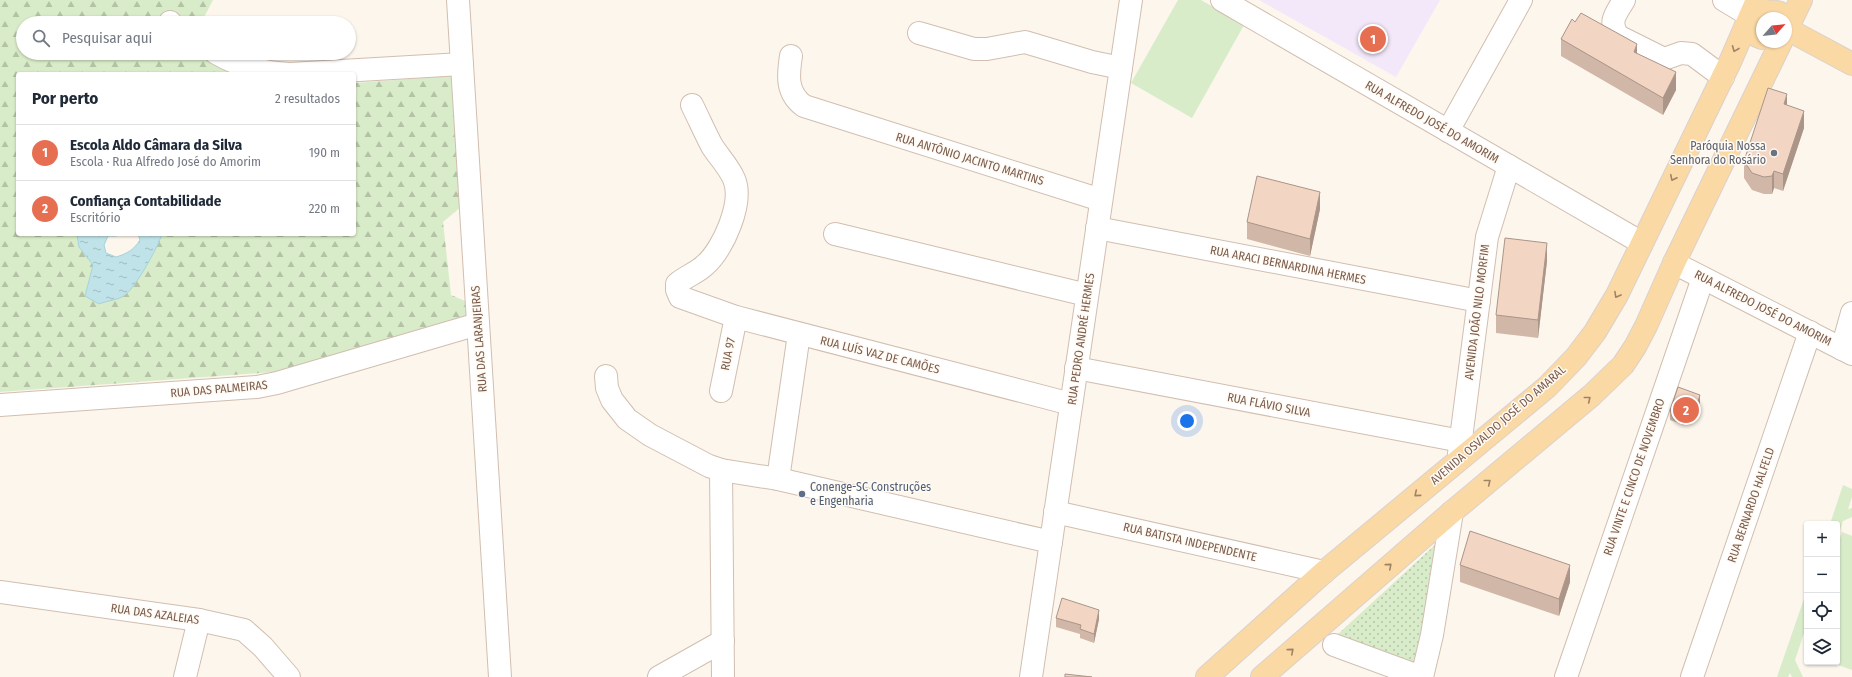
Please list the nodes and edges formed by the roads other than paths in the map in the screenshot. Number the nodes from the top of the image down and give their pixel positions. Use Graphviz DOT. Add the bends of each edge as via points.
graph roads {
  1 [pos="458,0"];
  2 [pos="1131,0"];
  3 [pos="1222,0"];
  4 [pos="1521,0"];
  5 [pos="1624,0"];
  6 [pos="1724,0"];
  7 [pos="1800,0"];
  8 [pos="1753,7"];
  9 [pos="1780,12"];
  10 [pos="1792,15"];
  11 [pos="919,33"];
  12 [pos="1792,33"];
  13 [pos="1756,35"];
  14 [pos="1776,48"];
  15 [pos="791,56"];
  16 [pos="231,60"];
  17 [pos="462,64"];
  18 [pos="1852,64"];
  19 [pos="1121,68"];
  20 [pos="264,72"];
  21 [pos="319,72"];
  22 [pos="1723,77"];
  23 [pos="692,105"];
  24 [pos="1448,131"];
  25 [pos="1509,166"];
  26 [pos="1101,200"];
  27 [pos="1097,228"];
  28 [pos="835,234"];
  29 [pos="1642,243"];
  30 [pos="1674,263"];
  31 [pos="1703,278"];
  32 [pos="1087,295"];
  33 [pos="1478,302"];
  34 [pos="1852,313"];
  35 [pos="736,317"];
  36 [pos="478,324"];
  37 [pos="1810,332"];
  38 [pos="799,334"];
  39 [pos="1847,351"];
  40 [pos="1076,368"];
  41 [pos="606,376"];
  42 [pos="721,392"];
  43 [pos="1071,404"];
  44 [pos="0,405"];
  45 [pos="1460,450"];
  46 [pos="721,470"];
  47 [pos="778,479"];
  48 [pos="1055,512"];
  49 [pos="1452,512"];
  50 [pos="1051,542"];
  51 [pos="1324,572"];
  52 [pos="0,592"];
  53 [pos="199,620"];
  54 [pos="723,641"];
  55 [pos="1334,645"];
  56 [pos="185,677"];
  57 [pos="289,677"];
  58 [pos="500,677"];
  59 [pos="659,677"];
  60 [pos="723,677"];
  61 [pos="1031,677"];
  62 [pos="1207,677"];
  63 [pos="1262,677"];
  64 [pos="1422,677"];
  65 [pos="1566,677"];
  66 [pos="1692,677"];
  1 -- 17 [label="street, RUA DAS LARANJEIRAS"];
  2 -- 19 [label="street, RUA PEDRO ANDRÉ HERMES"];
  3 -- 24 [label="street, RUA ALFREDO JOSÉ DO AMORIM"];
  4 -- 24 [label="street"];
  5 -- 22 [label="street" via="1613,20 1618,36 1664,59 1692,54"];
  6 -- 8 [label="street"];
  7 -- 10 [label="main road"];
  8 -- 9 [label="main road" via="1769,3 1779,7"];
  8 -- 13 [label="main road" via="1751,29"];
  8 -- 22 [label="main road, AVENIDA OSVALDO JOSÉ DO AMARAL, one-way"];
  11 -- 19 [label="street" via="974,49 1025,42"];
  12 -- 18 [label="main road"];
  14 -- 30 [label="main road"];
  15 -- 26 [label="street, RUA ANTÔNIO JACINTO MARTINS" via="788,76 790,87 804,106"];
  16 -- 20 [label="street"];
  17 -- 21 [label="street"];
  17 -- 36 [label="street, RUA DAS LARANJEIRAS"];
  19 -- 26 [label="street, RUA PEDRO ANDRÉ HERMES"];
  22 -- 29 [label="main road, AVENIDA OSVALDO JOSÉ DO AMARAL, one-way"];
  23 -- 35 [label="street, RUA LUÍS VAZ DE CAMÕES" via="712,146 734,179 737,189 728,230 719,247 705,265 677,284 677,290 680,297"];
  24 -- 25 [label="street, RUA ALFREDO JOSÉ DO AMORIM"];
  25 -- 29 [label="street, RUA ALFREDO JOSÉ DO AMORIM"];
  25 -- 33 [label="street, AVENIDA JOÃO NILO MORFIM" via="1491,221"];
  26 -- 27 [label="street, RUA PEDRO ANDRÉ HERMES"];
  27 -- 32 [label="street, RUA PEDRO ANDRÉ HERMES"];
  27 -- 33 [label="street, RUA ARACI BERNARDINA HERMES"];
  28 -- 32 [label="street"];
  29 -- 45 [label="main road, AVENIDA OSVALDO JOSÉ DO AMARAL, one-way" via="1617,296 1576,357 1547,387"];
  30 -- 31 [label="street, RUA ALFREDO JOSÉ DO AMORIM"];
  49 -- 30 [label="main road, one-way" via="1592,395 1618,370 1640,337"];
  31 -- 37 [label="street, RUA ALFREDO JOSÉ DO AMORIM"];
  31 -- 65 [label="street, RUA VINTE E CINCO DE NOVEMBRO"];
  32 -- 40 [label="street, RUA PEDRO ANDRÉ HERMES"];
  33 -- 45 [label="street, AVENIDA JOÃO NILO MORFIM"];
  34 -- 39 [label="street"];
  35 -- 38 [label="street, RUA LUÍS VAZ DE CAMÕES"];
  35 -- 42 [label="street, RUA 97"];
  36 -- 44 [label="street, RUA DAS PALMEIRAS" via="257,387"];
  36 -- 58 [label="street, RUA DAS LARANJEIRAS"];
  37 -- 39 [label="street, RUA ALFREDO JOSÉ DO AMORIM"];
  37 -- 66 [label="street, RUA BERNARDO HALFELD"];
  38 -- 43 [label="street, RUA LUÍS VAZ DE CAMÕES"];
  38 -- 47 [label="street"];
  40 -- 43 [label="street, RUA PEDRO ANDRÉ HERMES"];
  40 -- 45 [label="street, RUA FLÁVIO SILVA"];
  41 -- 46 [label="street" via="612,400 627,419 694,459"];
  43 -- 48 [label="street, RUA PEDRO ANDRÉ HERMES"];
  45 -- 51 [label="main road, AVENIDA OSVALDO JOSÉ DO AMARAL, one-way"];
  46 -- 47 [label="street"];
  46 -- 54 [label="street"];
  47 -- 50 [label="street"];
  48 -- 50 [label="street, RUA PEDRO ANDRÉ HERMES"];
  48 -- 51 [label="street, RUA BATISTA INDEPENDENTE"];
  63 -- 49 [label="main road, one-way"];
  49 -- 64 [label="street" via="1432,635"];
  50 -- 61 [label="street, RUA PEDRO ANDRÉ HERMES"];
  51 -- 62 [label="main road, AVENIDA OSVALDO JOSÉ DO AMARAL"];
  52 -- 53 [label="street, RUA DAS AZALEIAS"];
  53 -- 56 [label="street"];
  53 -- 57 [label="street, RUA DAS AZALEIAS" via="244,630"];
  54 -- 59 [label="street"];
  54 -- 60 [label="street"];
  55 -- 64 [label="street"];
}
